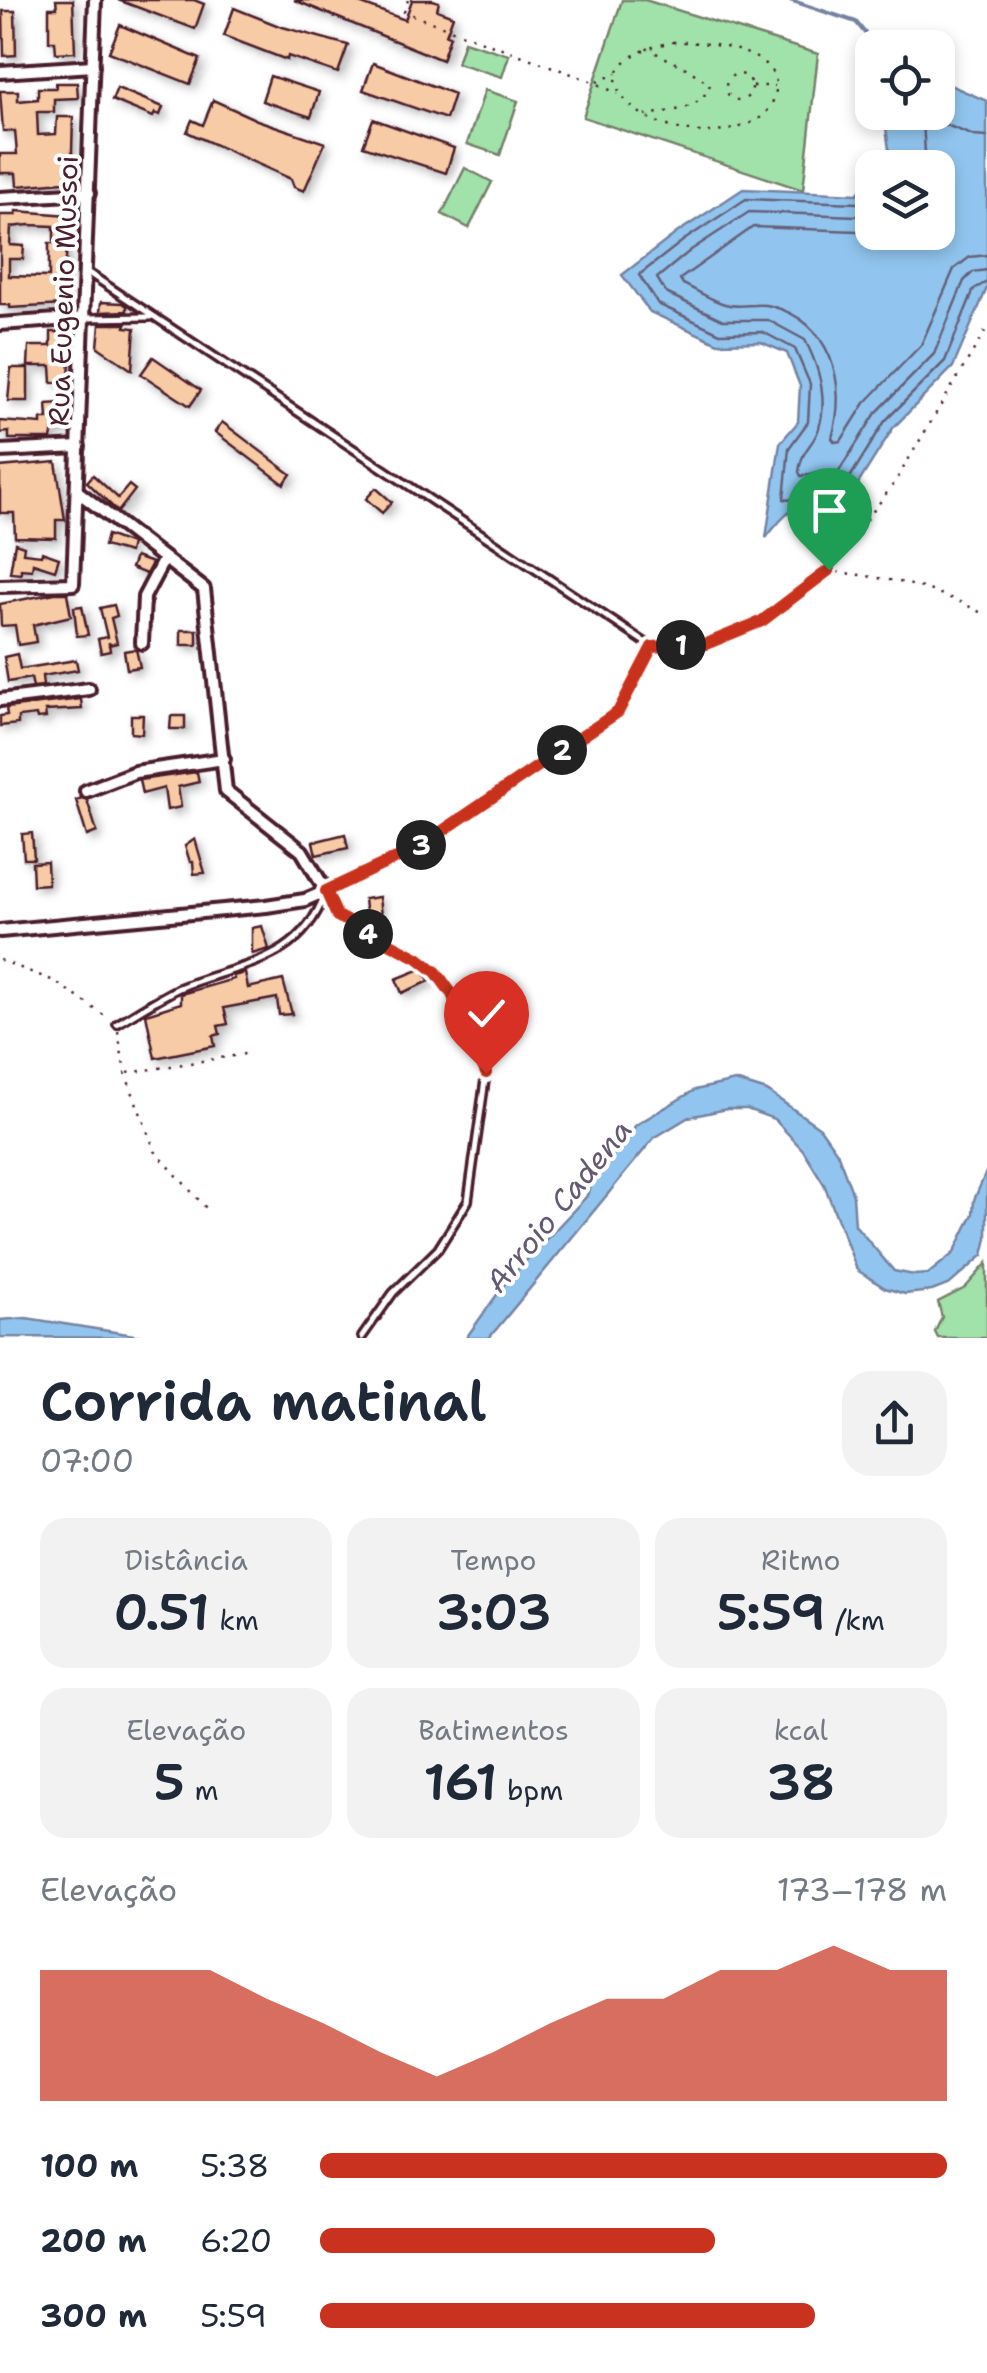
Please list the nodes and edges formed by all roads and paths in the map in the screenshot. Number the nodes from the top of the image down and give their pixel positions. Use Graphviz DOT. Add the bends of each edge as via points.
graph roads {
  1 [pos="95,0"];
  2 [pos="408,0"];
  3 [pos="646,48"];
  4 [pos="93,66"];
  5 [pos="0,72"];
  6 [pos="619,72"];
  7 [pos="596,82"];
  8 [pos="752,86"];
  9 [pos="775,86"];
  10 [pos="620,95"];
  11 [pos="644,116"];
  12 [pos="89,193"];
  13 [pos="0,198"];
  14 [pos="86,272"];
  15 [pos="153,316"];
  16 [pos="85,318"];
  17 [pos="0,324"];
  18 [pos="987,328"];
  19 [pos="79,447"];
  20 [pos="0,452"];
  21 [pos="77,492"];
  22 [pos="164,559"];
  23 [pos="829,570"];
  24 [pos="0,586"];
  25 [pos="987,616"];
  26 [pos="142,643"];
  27 [pos="652,647"];
  28 [pos="89,689"];
  29 [pos="0,700"];
  30 [pos="224,759"];
  31 [pos="86,790"];
  32 [pos="326,891"];
  33 [pos="0,931"];
  34 [pos="0,960"];
  35 [pos="117,1024"];
  36 [pos="245,1054"];
  37 [pos="125,1074"];
  38 [pos="206,1208"];
  39 [pos="362,1337"];
  1 -- 4 [label="street, Rua Eugenio Mussoi"];
  2 -- 7 [label="path" via="404,12"];
  3 -- 6 [label="path" via="631,54"];
  3 -- 9 [label="path" via="694,41 735,50 759,58"];
  3 -- 11 [label="path" via="710,84 688,107"];
  4 -- 5 [label="street"];
  4 -- 12 [label="street, Rua Eugenio Mussoi"];
  6 -- 7 [label="path"];
  6 -- 10 [label="path"];
  7 -- 10 [label="path"];
  8 -- 8 [label="path" via="740,74 726,88 742,99"];
  8 -- 9 [label="path"];
  9 -- 11 [label="path" via="767,113 731,130 693,132"];
  10 -- 11 [label="path"];
  12 -- 13 [label="street"];
  12 -- 14 [label="street, Rua Eugenio Mussoi"];
  14 -- 15 [label="lane"];
  14 -- 16 [label="street, Rua Eugenio Mussoi"];
  15 -- 16 [label="lane"];
  15 -- 27 [label="lane"];
  16 -- 17 [label="street"];
  16 -- 19 [label="street, Rua Eugenio Mussoi"];
  18 -- 23 [label="path" via="894,482"];
  19 -- 20 [label="street"];
  19 -- 21 [label="street, Rua Eugenio Mussoi"];
  21 -- 22 [label="street"];
  21 -- 24 [label="street, Rua Eugenio Mussoi" via="73,584"];
  22 -- 26 [label="street" via="144,596"];
  22 -- 30 [label="street" via="204,590"];
  23 -- 25 [label="path" via="905,581"];
  23 -- 27 [label="lane" via="762,621 706,644"];
  27 -- 32 [label="path" via="618,712 416,849"];
  28 -- 29 [label="street"];
  30 -- 31 [label="street" via="135,772"];
  30 -- 32 [label="street" via="226,790 302,851"];
  32 -- 33 [label="street" via="266,906"];
  32 -- 35 [label="lane" via="316,916 269,960 178,989"];
  32 -- 39 [label="lane" via="337,916 436,972 486,1073 468,1201 438,1250 393,1292"];
  34 -- 35 [label="path" via="54,982"];
  35 -- 37 [label="path"];
  36 -- 37 [label="path"];
  37 -- 38 [label="path" via="155,1150"];
}
